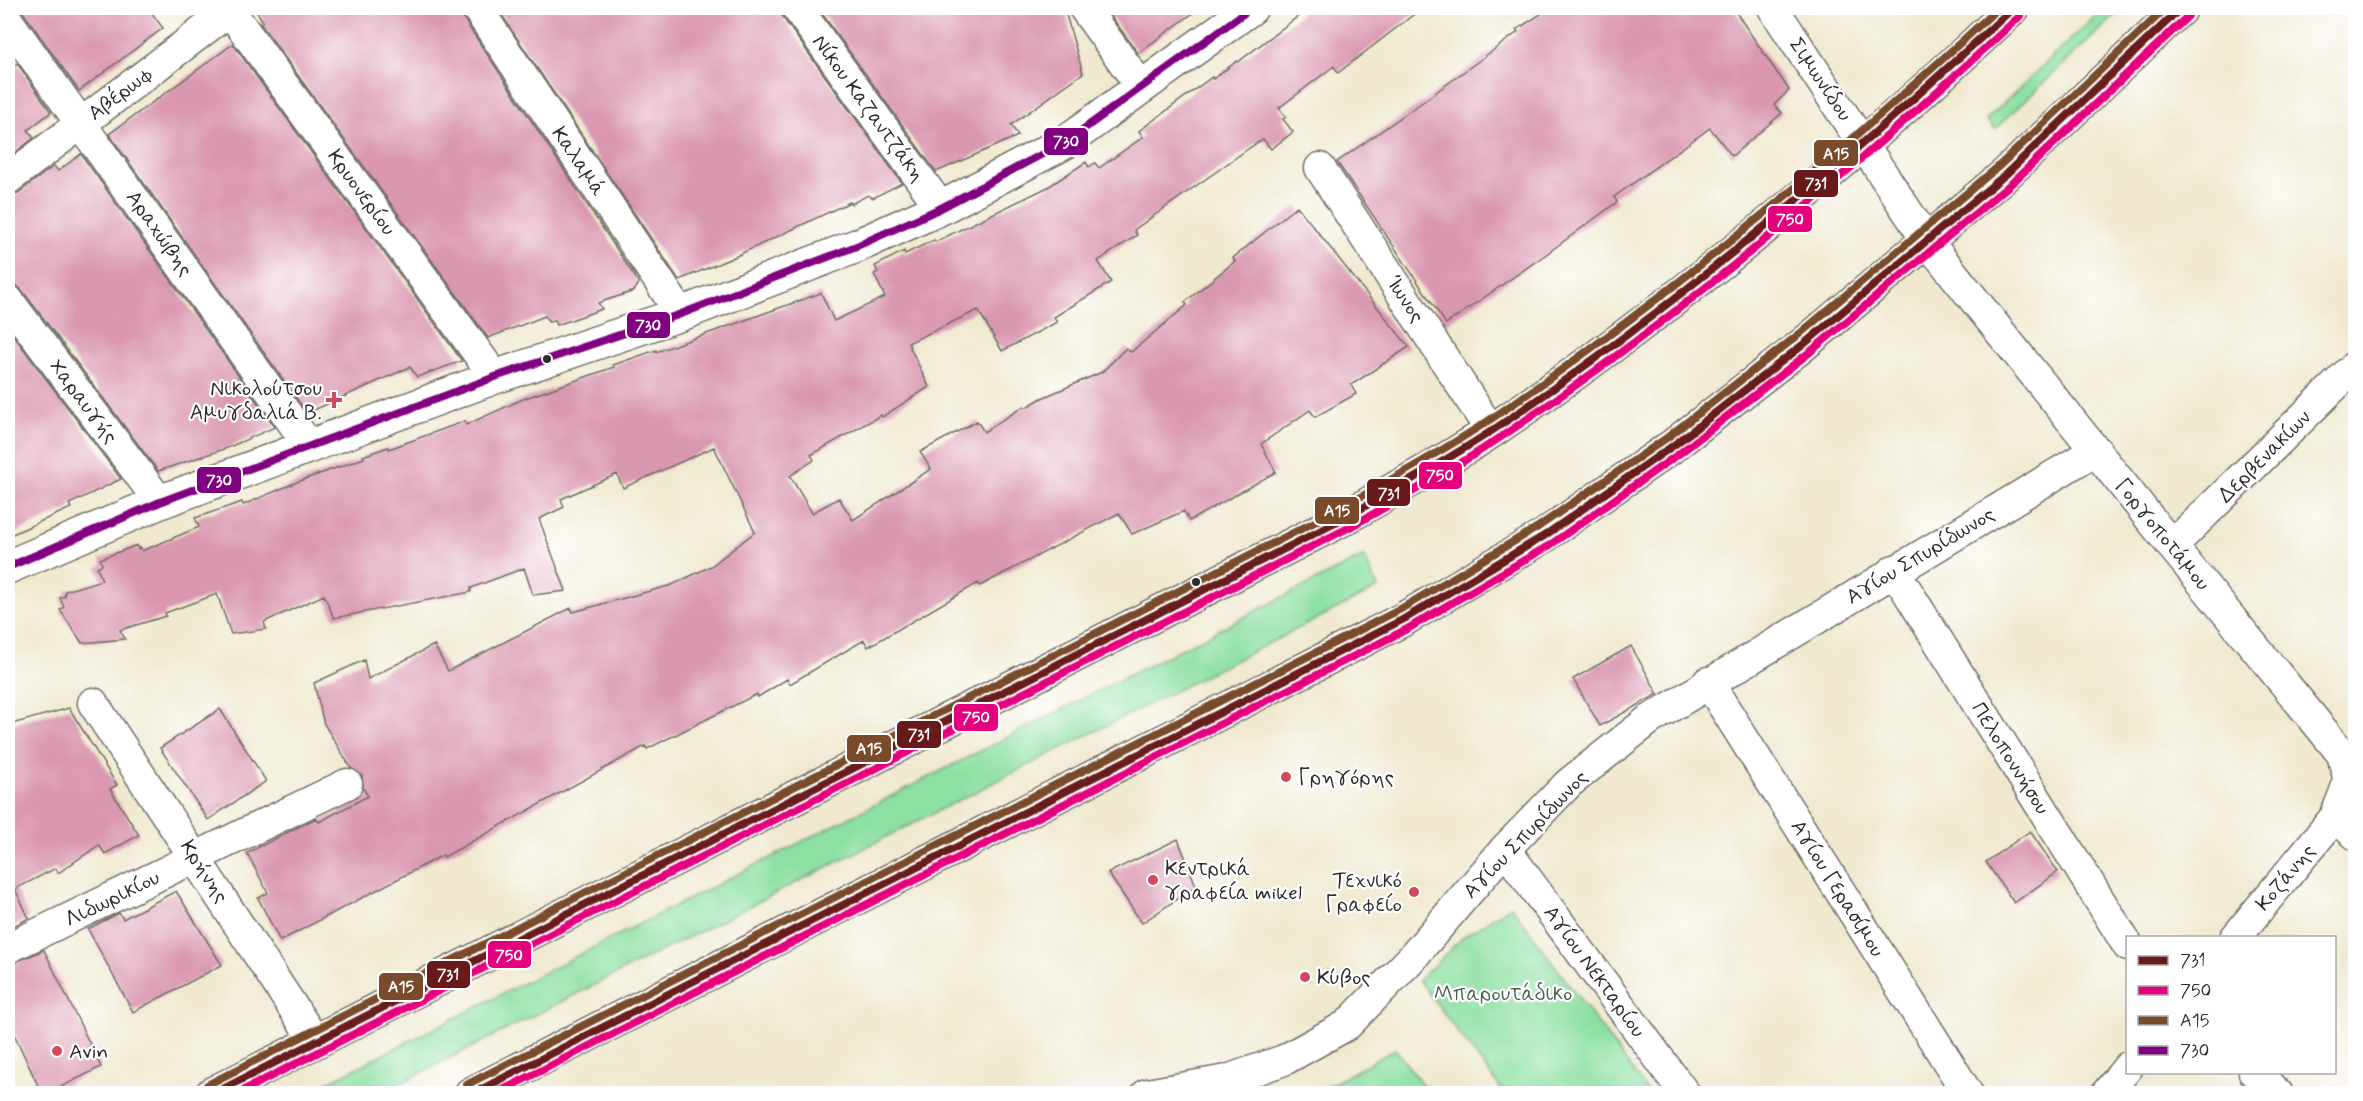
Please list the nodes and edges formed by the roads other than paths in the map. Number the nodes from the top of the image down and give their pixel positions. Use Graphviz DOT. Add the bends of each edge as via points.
graph roads {
  1 [pos="230,8"];
  2 [pos="477,8"];
  3 [pos="797,8"];
  4 [pos="1084,8"];
  5 [pos="1251,8"];
  6 [pos="1773,8"];
  7 [pos="2013,8"];
  8 [pos="2181,8"];
  9 [pos="8,21"];
  10 [pos="1142,88"];
  11 [pos="81,122"];
  12 [pos="1863,143"];
  13 [pos="1320,168"];
  14 [pos="8,179"];
  15 [pos="941,208"];
  16 [pos="1927,241"];
  17 [pos="8,300"];
  18 [pos="681,314"];
  19 [pos="2355,365"];
  20 [pos="495,377"];
  21 [pos="1491,431"];
  22 [pos="310,447"];
  23 [pos="2096,450"];
  24 [pos="160,502"];
  25 [pos="2172,546"];
  26 [pos="8,567"];
  27 [pos="1894,570"];
  28 [pos="1708,682"];
  29 [pos="93,703"];
  30 [pos="2349,748"];
  31 [pos="347,784"];
  32 [pos="2345,826"];
  33 [pos="1505,849"];
  34 [pos="196,858"];
  35 [pos="2237,936"];
  36 [pos="2126,944"];
  37 [pos="8,948"];
  38 [pos="315,1041"];
  39 [pos="2126,1068"];
  40 [pos="2256,1074"];
  41 [pos="212,1094"];
  42 [pos="471,1094"];
  43 [pos="1147,1094"];
  44 [pos="1685,1094"];
  45 [pos="1968,1094"];
  46 [pos="2106,1094"];
  47 [pos="2278,1094"];
  1 -- 11 [label="street, Αβέρωφ"];
  1 -- 20 [label="street, Κρυονερίου"];
  2 -- 18 [label="street, Καλαμά"];
  3 -- 15 [label="street, Νίκου Καζαντζάκη"];
  4 -- 10 [label="street"];
  5 -- 10 [label="main road"];
  6 -- 12 [label="street, Σιμωνίδου"];
  7 -- 12 [label="main road"];
  8 -- 16 [label="main road" via="2006,174"];
  9 -- 11 [label="street, Αραχώβης"];
  10 -- 15 [label="main road" via="1067,141"];
  11 -- 14 [label="street, Αβέρωφ"];
  11 -- 22 [label="street, Αραχώβης"];
  12 -- 16 [label="street, Σιμωνίδου"];
  12 -- 21 [label="main road" via="1731,254 1606,350"];
  13 -- 21 [label="street, Ίωνος"];
  15 -- 18 [label="main road" via="859,245"];
  16 -- 23 [label="street, Γοργοποτάμου"];
  16 -- 42 [label="main road" via="1674,445 1544,536 1404,619"];
  17 -- 24 [label="street, Χαραυγής"];
  18 -- 20 [label="main road"];
  19 -- 25 [label="street, Δερβενακίων"];
  20 -- 22 [label="main road"];
  21 -- 38 [label="main road" via="1345,518"];
  22 -- 24 [label="main road"];
  23 -- 25 [label="street, Γοργοποτάμου"];
  23 -- 27 [label="street, Αγίου Σπυρίδωνος"];
  24 -- 26 [label="main road"];
  25 -- 30 [label="street, Γοργοποτάμου"];
  27 -- 28 [label="street, Αγίου Σπυρίδωνος"];
  27 -- 36 [label="street, Πελοποννήσου"];
  28 -- 33 [label="street, Αγίου Σπυρίδωνος" via="1649,720 1569,783"];
  28 -- 45 [label="street, Αγίου Γερασίμου"];
  29 -- 34 [label="street, Κρήνης"];
  30 -- 32 [label="street, Γοργοποτάμου"];
  31 -- 34 [label="street, Λιδωρικίου"];
  32 -- 35 [label="street, Κοζάνης"];
  33 -- 43 [label="street, Αγίου Σπυρίδωνος" via="1411,959 1347,1025 1284,1060 1227,1080"];
  33 -- 44 [label="street, Αγίου Νεκταρίου"];
  34 -- 37 [label="street, Λιδωρικίου"];
  34 -- 38 [label="street, Κρήνης"];
  38 -- 41 [label="main road"];
  39 -- 46 [label="street"];
  40 -- 47 [label="street"];
}
